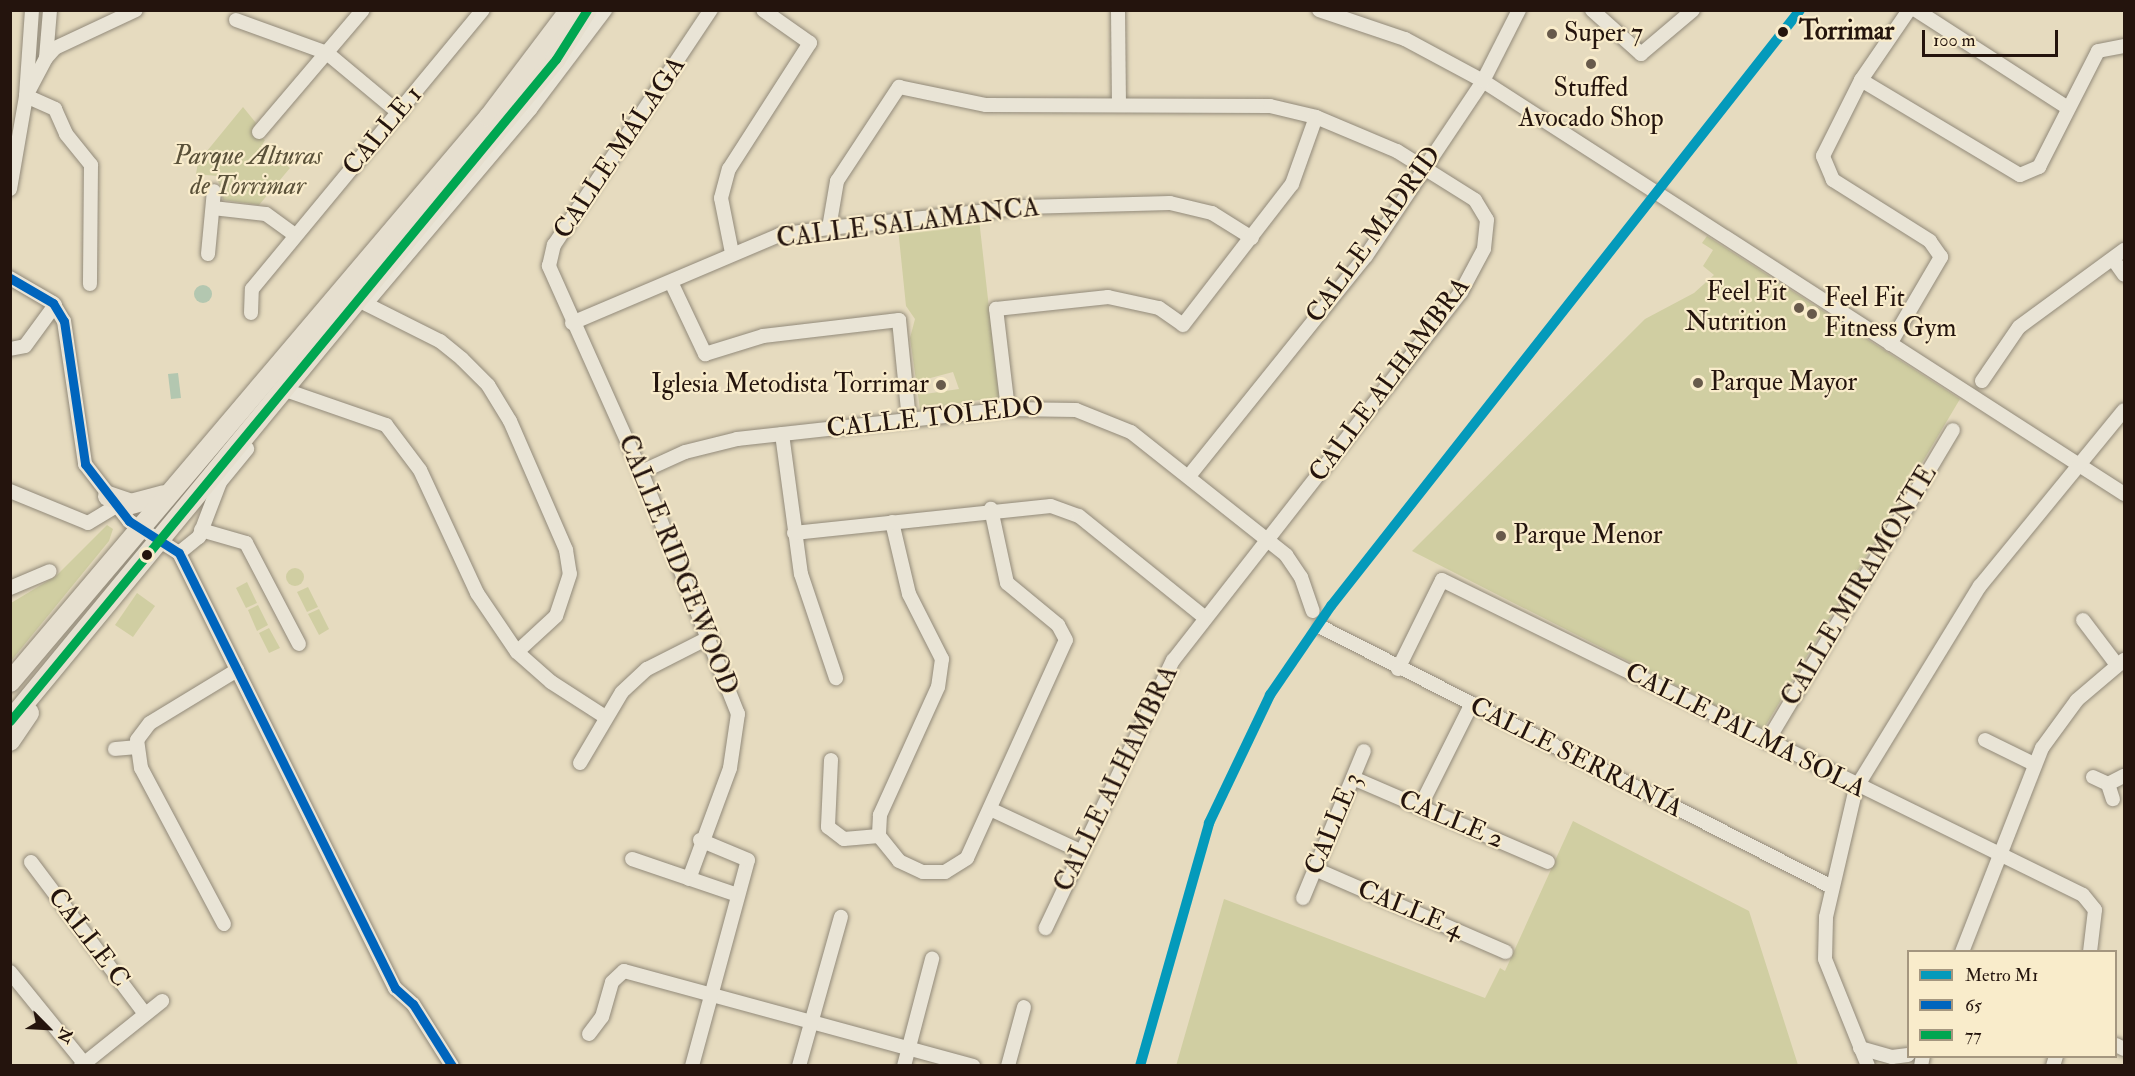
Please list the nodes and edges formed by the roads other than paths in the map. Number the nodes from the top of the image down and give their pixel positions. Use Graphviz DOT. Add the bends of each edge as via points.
graph roads {
  1 [pos="32,10"];
  2 [pos="50,10"];
  3 [pos="136,10"];
  4 [pos="363,10"];
  5 [pos="483,10"];
  6 [pos="570,10"];
  7 [pos="587,10"];
  8 [pos="605,10"];
  9 [pos="711,10"];
  10 [pos="763,10"];
  11 [pos="1118,10"];
  12 [pos="1319,10"];
  13 [pos="1519,10"];
  14 [pos="1592,10"];
  15 [pos="1693,10"];
  16 [pos="1909,10"];
  17 [pos="1916,10"];
  18 [pos="236,20"];
  19 [pos="2124,46"];
  20 [pos="327,53"];
  21 [pos="46,58"];
  22 [pos="1861,80"];
  23 [pos="1484,81"];
  24 [pos="26,100"];
  25 [pos="10,104"];
  26 [pos="1119,104"];
  27 [pos="2068,108"];
  28 [pos="399,113"];
  29 [pos="1316,117"];
  30 [pos="259,132"];
  31 [pos="1424,168"];
  32 [pos="10,189"];
  33 [pos="214,191"];
  34 [pos="213,208"];
  35 [pos="829,228"];
  36 [pos="295,235"];
  37 [pos="1252,238"];
  38 [pos="732,253"];
  39 [pos="208,254"];
  40 [pos="2119,255"];
  41 [pos="2124,275"];
  42 [pos="10,278"];
  43 [pos="671,282"];
  44 [pos="90,284"];
  45 [pos="366,304"];
  46 [pos="55,305"];
  47 [pos="251,313"];
  48 [pos="572,323"];
  49 [pos="1890,344"];
  50 [pos="10,349"];
  51 [pos="1982,381"];
  52 [pos="291,392"];
  53 [pos="1008,409"];
  54 [pos="2124,410"];
  55 [pos="276,413"];
  56 [pos="909,420"];
  57 [pos="262,429"];
  58 [pos="1953,430"];
  59 [pos="782,434"];
  60 [pos="2076,463"];
  61 [pos="641,472"];
  62 [pos="1189,476"];
  63 [pos="172,490"];
  64 [pos="10,491"];
  65 [pos="2124,494"];
  66 [pos="112,501"];
  67 [pos="991,509"];
  68 [pos="892,522"];
  69 [pos="203,525"];
  70 [pos="138,527"];
  71 [pos="794,533"];
  72 [pos="1266,539"];
  73 [pos="156,540"];
  74 [pos="179,553"];
  75 [pos="50,571"];
  76 [pos="10,588"];
  77 [pos="1313,611"];
  78 [pos="1204,617"];
  79 [pos="2083,620"];
  80 [pos="1321,627"];
  81 [pos="710,637"];
  82 [pos="299,644"];
  83 [pos="517,652"];
  84 [pos="2121,662"];
  85 [pos="1398,669"];
  86 [pos="237,670"];
  87 [pos="49,674"];
  88 [pos="836,678"];
  89 [pos="10,682"];
  90 [pos="1471,705"];
  91 [pos="604,716"];
  92 [pos="10,721"];
  93 [pos="1985,740"];
  94 [pos="10,741"];
  95 [pos="1767,742"];
  96 [pos="136,747"];
  97 [pos="115,749"];
  98 [pos="1364,751"];
  99 [pos="831,760"];
  100 [pos="580,763"];
  101 [pos="2034,764"];
  102 [pos="2124,776"];
  103 [pos="2093,777"];
  104 [pos="1353,778"];
  105 [pos="2108,784"];
  106 [pos="1857,788"];
  107 [pos="2113,799"];
  108 [pos="1420,807"];
  109 [pos="990,809"];
  110 [pos="879,836"];
  111 [pos="700,840"];
  112 [pos="1080,851"];
  113 [pos="1999,856"];
  114 [pos="632,859"];
  115 [pos="31,862"];
  116 [pos="1548,862"];
  117 [pos="1314,869"];
  118 [pos="689,879"];
  119 [pos="1832,887"];
  120 [pos="738,895"];
  121 [pos="1303,898"];
  122 [pos="841,917"];
  123 [pos="224,924"];
  124 [pos="1046,928"];
  125 [pos="1962,950"];
  126 [pos="2090,950"];
  127 [pos="1506,952"];
  128 [pos="932,959"];
  129 [pos="10,972"];
  130 [pos="711,995"];
  131 [pos="162,1001"];
  132 [pos="1024,1007"];
  133 [pos="146,1014"];
  134 [pos="811,1022"];
  135 [pos="589,1034"];
  136 [pos="1860,1047"];
  137 [pos="909,1048"];
  138 [pos="1907,1055"];
  139 [pos="82,1064"];
  140 [pos="452,1065"];
  141 [pos="692,1065"];
  142 [pos="799,1065"];
  143 [pos="904,1065"];
  144 [pos="974,1065"];
  145 [pos="1008,1065"];
  146 [pos="1868,1065"];
  1 -- 24 [label="street"];
  2 -- 21 [label="street"];
  3 -- 21 [label="street" via="55,48"];
  4 -- 20 [label="street"];
  5 -- 28 [label="street, CALLE 1"];
  6 -- 63 [label="highway" via="489,117"];
  7 -- 73 [label="highway" via="556,59"];
  8 -- 45 [label="street" via="531,108"];
  9 -- 48 [label="street, CALLE MÁLAGA" via="554,245 549,266"];
  10 -- 38 [label="street" via="810,43 729,169 721,198"];
  11 -- 26 [label="street"];
  12 -- 23 [label="street" via="1405,39"];
  13 -- 23 [label="street, CALLE MADRID"];
  14 -- 15 [label="street" via="1641,54"];
  16 -- 22 [label="street"];
  17 -- 27 [label="street"];
  18 -- 20 [label="street"];
  19 -- 27 [label="street" via="2098,51"];
  20 -- 28 [label="street"];
  20 -- 30 [label="street"];
  21 -- 24 [label="street"];
  22 -- 27 [label="street" via="2020,175 2039,167"];
  22 -- 49 [label="street" via="1824,148 1825,170 1930,242 1941,257"];
  23 -- 31 [label="street, CALLE MADRID"];
  23 -- 49 [label="street"];
  24 -- 25 [label="street"];
  24 -- 32 [label="street"];
  24 -- 44 [label="street" via="55,109 66,134 91,165"];
  26 -- 29 [label="street, CALLE ALHAMBRA" via="1235,104"];
  26 -- 35 [label="street, CALLE ALHAMBRA" via="986,105 899,87 837,181"];
  28 -- 36 [label="street, CALLE 1"];
  29 -- 31 [label="street, CALLE ALHAMBRA" via="1370,138"];
  29 -- 37 [label="street" via="1293,184"];
  31 -- 62 [label="street, CALLE MADRID" via="1366,256"];
  31 -- 72 [label="street, CALLE ALHAMBRA" via="1481,206 1486,220 1484,249 1461,292 1404,370"];
  33 -- 34 [label="street"];
  34 -- 36 [label="street" via="266,214"];
  34 -- 39 [label="street"];
  35 -- 37 [label="street, CALLE SALAMANCA" via="1024,207 1170,203 1212,213"];
  35 -- 38 [label="street, CALLE SALAMANCA" via="779,236"];
  36 -- 47 [label="street, CALLE 1" via="252,289"];
  37 -- 53 [label="street" via="1183,325 1159,308 1108,297 996,309"];
  38 -- 43 [label="street, CALLE SALAMANCA"];
  40 -- 41 [label="street"];
  40 -- 51 [label="street" via="2019,327"];
  42 -- 46 [label="street"];
  43 -- 48 [label="street, CALLE SALAMANCA"];
  43 -- 56 [label="street" via="705,354 763,336 899,320"];
  45 -- 52 [label="street"];
  45 -- 83 [label="street" via="440,341 488,385 542,496 570,574 556,616"];
  46 -- 50 [label="street" via="25,346"];
  46 -- 66 [label="street" via="67,332 80,455"];
  48 -- 61 [label="street, CALLE RIDGEWOOD"];
  49 -- 60 [label="street"];
  52 -- 55 [label="street"];
  52 -- 83 [label="street" via="367,416 386,425 403,444 477,593"];
  53 -- 56 [label="street, CALLE TOLEDO"];
  53 -- 62 [label="street, CALLE TOLEDO" via="1056,406 1098,416 1131,432"];
  54 -- 60 [label="street"];
  56 -- 59 [label="street, CALLE TOLEDO"];
  57 -- 69 [label="street" via="220,482"];
  58 -- 95 [label="street, CALLE MIRAMONTE"];
  59 -- 61 [label="street, CALLE TOLEDO" via="705,445"];
  59 -- 71 [label="street"];
  60 -- 65 [label="street"];
  60 -- 106 [label="street" via="1980,586"];
  61 -- 81 [label="street, CALLE RIDGEWOOD"];
  62 -- 72 [label="street, CALLE TOLEDO"];
  63 -- 66 [label="highway" via="145,504"];
  63 -- 70 [label="highway"];
  64 -- 66 [label="street" via="88,523"];
  66 -- 70 [label="street"];
  67 -- 68 [label="street"];
  67 -- 78 [label="street" via="1040,505 1079,516"];
  67 -- 109 [label="street" via="1007,583 1058,625 1066,640"];
  68 -- 71 [label="street"];
  68 -- 110 [label="street" via="909,594 942,659 938,687 880,815"];
  69 -- 74 [label="street"];
  69 -- 82 [label="street" via="246,543"];
  70 -- 73 [label="street"];
  70 -- 89 [label="highway"];
  71 -- 88 [label="street" via="811,613"];
  72 -- 77 [label="street, CALLE TOLEDO" via="1301,577"];
  72 -- 78 [label="street, CALLE ALHAMBRA"];
  73 -- 74 [label="street"];
  73 -- 87 [label="highway"];
  74 -- 86 [label="street"];
  75 -- 76 [label="street"];
  78 -- 112 [label="street, CALLE ALHAMBRA" via="1146,707"];
  79 -- 84 [label="street"];
  80 -- 85 [label="street, CALLE SERRANÍA"];
  81 -- 91 [label="street" via="647,669"];
  81 -- 111 [label="street, CALLE RIDGEWOOD" via="738,714 738,742"];
  83 -- 91 [label="street" via="551,682"];
  84 -- 101 [label="street" via="2069,709"];
  85 -- 90 [label="street, CALLE SERRANÍA"];
  85 -- 95 [label="street, CALLE PALMA SOLA" via="1442,580"];
  86 -- 96 [label="street" via="150,723"];
  86 -- 140 [label="street" via="395,988 413,1004"];
  87 -- 92 [label="highway"];
  87 -- 94 [label="highway"];
  90 -- 108 [label="street"];
  90 -- 119 [label="street, CALLE SERRANÍA"];
  91 -- 100 [label="street"];
  93 -- 101 [label="street"];
  95 -- 106 [label="street, CALLE PALMA SOLA"];
  96 -- 97 [label="street"];
  96 -- 123 [label="street" via="141,768"];
  98 -- 104 [label="street, CALLE 3"];
  99 -- 110 [label="street" via="828,828 844,839"];
  101 -- 113 [label="street"];
  102 -- 105 [label="street"];
  103 -- 105 [label="street"];
  104 -- 108 [label="street, CALLE 2"];
  104 -- 117 [label="street, CALLE 3"];
  105 -- 107 [label="street"];
  106 -- 113 [label="street, CALLE PALMA SOLA"];
  106 -- 119 [label="street"];
  108 -- 116 [label="street, CALLE 2"];
  109 -- 110 [label="street" via="967,858 945,872 923,872 899,861"];
  109 -- 112 [label="street"];
  111 -- 118 [label="street, CALLE RIDGEWOOD"];
  111 -- 120 [label="street" via="748,860"];
  112 -- 124 [label="street, CALLE ALHAMBRA"];
  113 -- 125 [label="street"];
  113 -- 126 [label="street, CALLE PALMA SOLA" via="2091,901 2096,910"];
  114 -- 118 [label="street"];
  115 -- 133 [label="street, CALLE C"];
  117 -- 121 [label="street, CALLE 3"];
  117 -- 127 [label="street, CALLE 4"];
  118 -- 120 [label="street"];
  119 -- 136 [label="street" via="1825,959"];
  120 -- 130 [label="street"];
  122 -- 134 [label="street"];
  128 -- 137 [label="street"];
  129 -- 139 [label="street"];
  130 -- 134 [label="street"];
  130 -- 135 [label="street" via="624,971 612,982 602,1017"];
  130 -- 141 [label="street"];
  131 -- 133 [label="street"];
  132 -- 145 [label="street"];
  133 -- 139 [label="street"];
  134 -- 137 [label="street"];
  134 -- 142 [label="street"];
  136 -- 138 [label="street" via="1892,1057"];
  136 -- 146 [label="street"];
  137 -- 143 [label="street"];
  137 -- 144 [label="street"];
}
